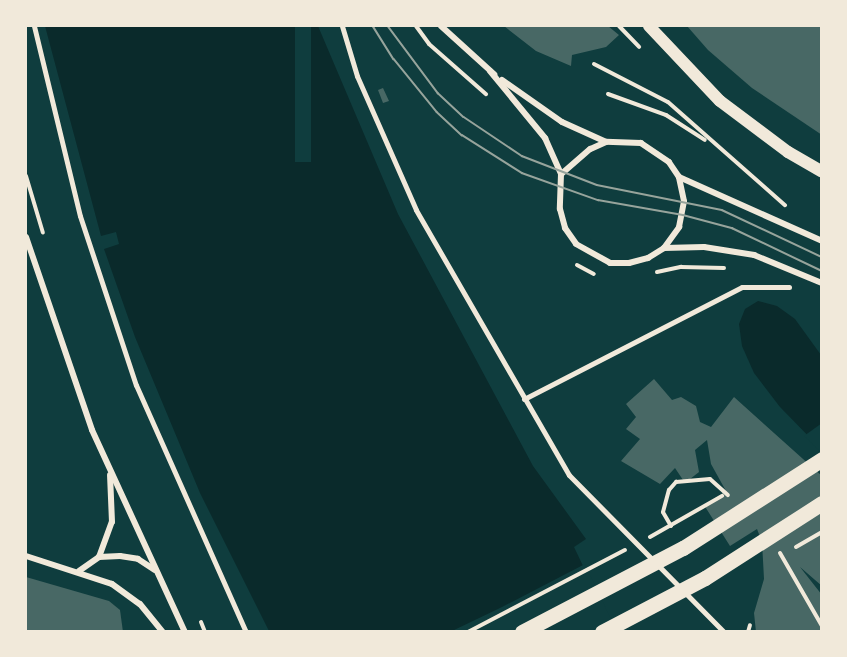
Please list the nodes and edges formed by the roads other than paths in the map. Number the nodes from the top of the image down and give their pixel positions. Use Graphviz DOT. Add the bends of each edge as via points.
graph roads {
  1 [pos="34,26"];
  2 [pos="342,26"];
  3 [pos="441,26"];
  4 [pos="649,26"];
  5 [pos="490,71"];
  6 [pos="606,142"];
  7 [pos="822,172"];
  8 [pos="561,174"];
  9 [pos="679,177"];
  10 [pos="26,237"];
  11 [pos="822,242"];
  12 [pos="664,248"];
  13 [pos="822,283"];
  14 [pos="789,287"];
  15 [pos="524,399"];
  16 [pos="822,459"];
  17 [pos="110,471"];
  18 [pos="822,502"];
  19 [pos="26,556"];
  20 [pos="99,557"];
  21 [pos="156,570"];
  22 [pos="79,572"];
  23 [pos="163,632"];
  24 [pos="185,632"];
  25 [pos="246,632"];
  26 [pos="522,632"];
  27 [pos="602,632"];
  28 [pos="724,632"];
  1 -- 25 [label="street" via="80,216 136,386"];
  2 -- 15 [label="street" via="357,76 416,210"];
  3 -- 5 [label="street"];
  4 -- 7 [label="main road" via="720,101 788,152"];
  5 -- 6 [label="street" via="562,122"];
  5 -- 8 [label="street" via="545,138"];
  6 -- 8 [label="street" via="590,149"];
  6 -- 9 [label="street" via="623,140 648,147 669,162"];
  8 -- 12 [label="street" via="560,209 565,228 576,244 592,256 610,263 629,264"];
  9 -- 11 [label="street"];
  9 -- 12 [label="street" via="682,215"];
  10 -- 17 [label="street" via="92,430"];
  12 -- 13 [label="street" via="704,247 754,255"];
  14 -- 15 [label="street" via="742,287"];
  15 -- 28 [label="street" via="569,476"];
  16 -- 26 [label="main road" via="683,548"];
  17 -- 20 [label="street" via="112,522"];
  17 -- 21 [label="street"];
  18 -- 27 [label="main road" via="705,578"];
  19 -- 22 [label="street"];
  20 -- 21 [label="street" via="138,559"];
  20 -- 22 [label="street"];
  21 -- 24 [label="street"];
  22 -- 23 [label="street" via="112,584 140,604"];
}
